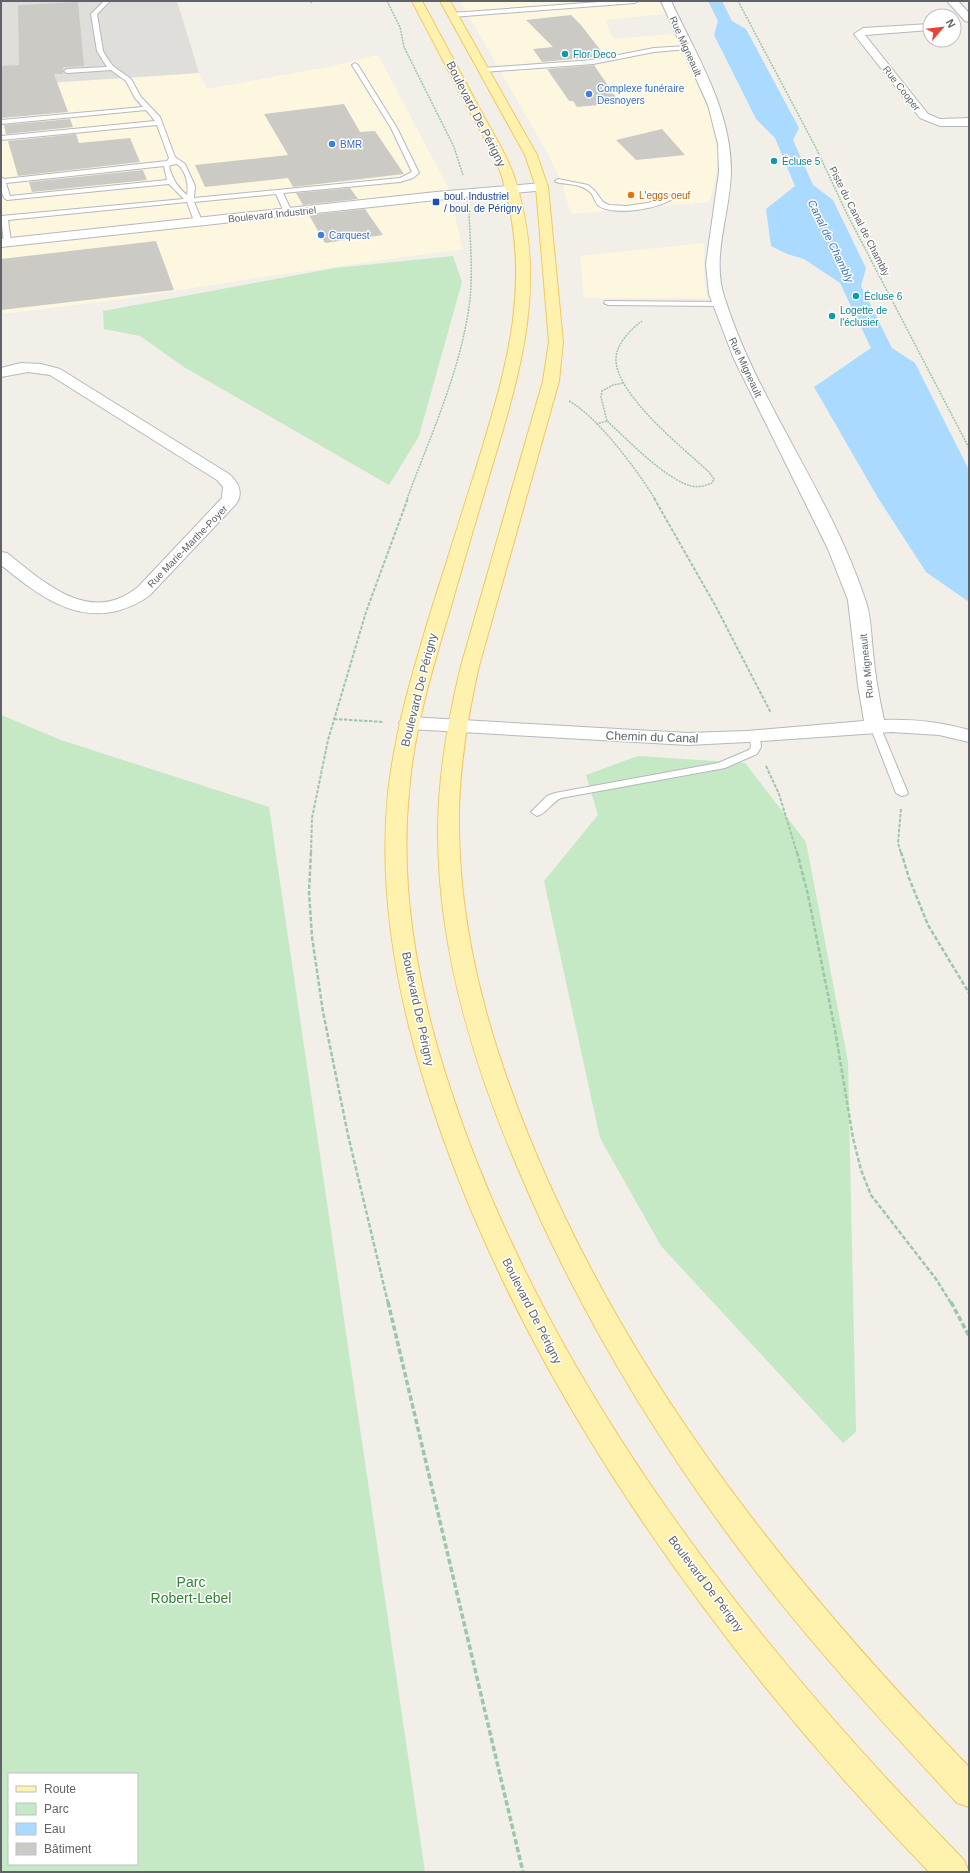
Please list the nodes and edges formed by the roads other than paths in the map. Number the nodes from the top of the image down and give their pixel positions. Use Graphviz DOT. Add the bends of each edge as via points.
graph roads {
  1 [pos="107,1"];
  2 [pos="417,1"];
  3 [pos="444,1"];
  4 [pos="635,1"];
  5 [pos="666,1"];
  6 [pos="952,1"];
  7 [pos="452,15"];
  8 [pos="966,24"];
  9 [pos="922,28"];
  10 [pos="687,48"];
  11 [pos="355,65"];
  12 [pos="113,68"];
  13 [pos="483,70"];
  14 [pos="67,71"];
  15 [pos="148,108"];
  16 [pos="1,122"];
  17 [pos="969,122"];
  18 [pos="159,123"];
  19 [pos="1,138"];
  20 [pos="173,161"];
  21 [pos="1,180"];
  22 [pos="558,181"];
  23 [pos="171,182"];
  24 [pos="542,187"];
  25 [pos="511,189"];
  26 [pos="278,190"];
  27 [pos="671,197"];
  28 [pos="190,200"];
  29 [pos="288,212"];
  30 [pos="198,221"];
  31 [pos="3,225"];
  32 [pos="4,243"];
  33 [pos="608,303"];
  34 [pos="719,304"];
  35 [pos="1,373"];
  36 [pos="1,557"];
  37 [pos="409,723"];
  38 [pos="457,726"];
  39 [pos="875,726"];
  40 [pos="969,736"];
  41 [pos="756,742"];
  42 [pos="902,793"];
  43 [pos="537,812"];
  44 [pos="969,1791"];
  45 [pos="952,1872"];
  1 -- 12 [label="lane" via="94,14 100,51"];
  2 -- 25 [label="main road, Boulevard De Périgny" via="494,146"];
  3 -- 7 [label="main road"];
  4 -- 7 [label="lane"];
  5 -- 10 [label="street, Rue Migneault"];
  6 -- 8 [label="street"];
  7 -- 13 [label="main road"];
  9 -- 17 [label="street, Rue Cooper" via="872,30 859,34 924,116 942,123"];
  10 -- 13 [label="lane" via="654,50 593,62"];
  10 -- 34 [label="street, Rue Migneault" via="714,105 724,144 725,172 714,264 714,285"];
  11 -- 26 [label="lane" via="394,128 416,173 400,180"];
  12 -- 14 [label="lane"];
  12 -- 15 [label="lane" via="129,80 138,98"];
  13 -- 24 [label="main road" via="531,155"];
  15 -- 16 [label="lane"];
  15 -- 18 [label="lane"];
  18 -- 19 [label="lane"];
  18 -- 20 [label="lane"];
  20 -- 21 [label="lane"];
  20 -- 23 [label="lane" via="166,167"];
  20 -- 28 [label="lane" via="183,166 192,186"];
  21 -- 23 [label="lane" via="7,198"];
  22 -- 27 [label="lane" via="590,188 602,205 616,208 660,203"];
  23 -- 28 [label="lane" via="173,188"];
  24 -- 25 [label="street, Boulevard Industriel"];
  24 -- 38 [label="main road" via="556,353 545,403 470,666"];
  25 -- 29 [label="street, Boulevard Industriel"];
  25 -- 37 [label="main road, Boulevard De Périgny" via="522,244 523,296 519,340 504,405 420,678"];
  26 -- 28 [label="lane"];
  26 -- 29 [label="lane"];
  28 -- 30 [label="lane"];
  28 -- 31 [label="lane" via="4,218"];
  29 -- 30 [label="street, Boulevard Industriel"];
  30 -- 32 [label="street, Boulevard Industriel"];
  31 -- 32 [label="lane"];
  33 -- 34 [label="lane"];
  34 -- 39 [label="street, Rue Migneault" via="741,359 837,549 852,587 860,616 867,685"];
  35 -- 36 [label="street, Rue Marie-Marthe-Poyer" via="28,367 55,372 223,477 231,485 233,493 230,500 144,591 120,604 96,608 66,603"];
  37 -- 38 [label="street, Chemin du Canal"];
  37 -- 45 [label="main road, Boulevard De Périgny" via="399,783 396,859 407,970 432,1073 473,1187 495,1238 555,1356 611,1448 670,1537 784,1685 882,1798"];
  38 -- 41 [label="street, Chemin du Canal"];
  38 -- 44 [label="main road" via="450,788 449,850 466,976 493,1075 549,1215 590,1296 622,1351 721,1502 790,1592 870,1687"];
  39 -- 40 [label="street, Chemin du Canal" via="930,728"];
  39 -- 41 [label="street, Chemin du Canal" via="781,734"];
  39 -- 42 [label="lane"];
  41 -- 43 [label="lane" via="744,757 721,766 555,797 545,802"];
}
